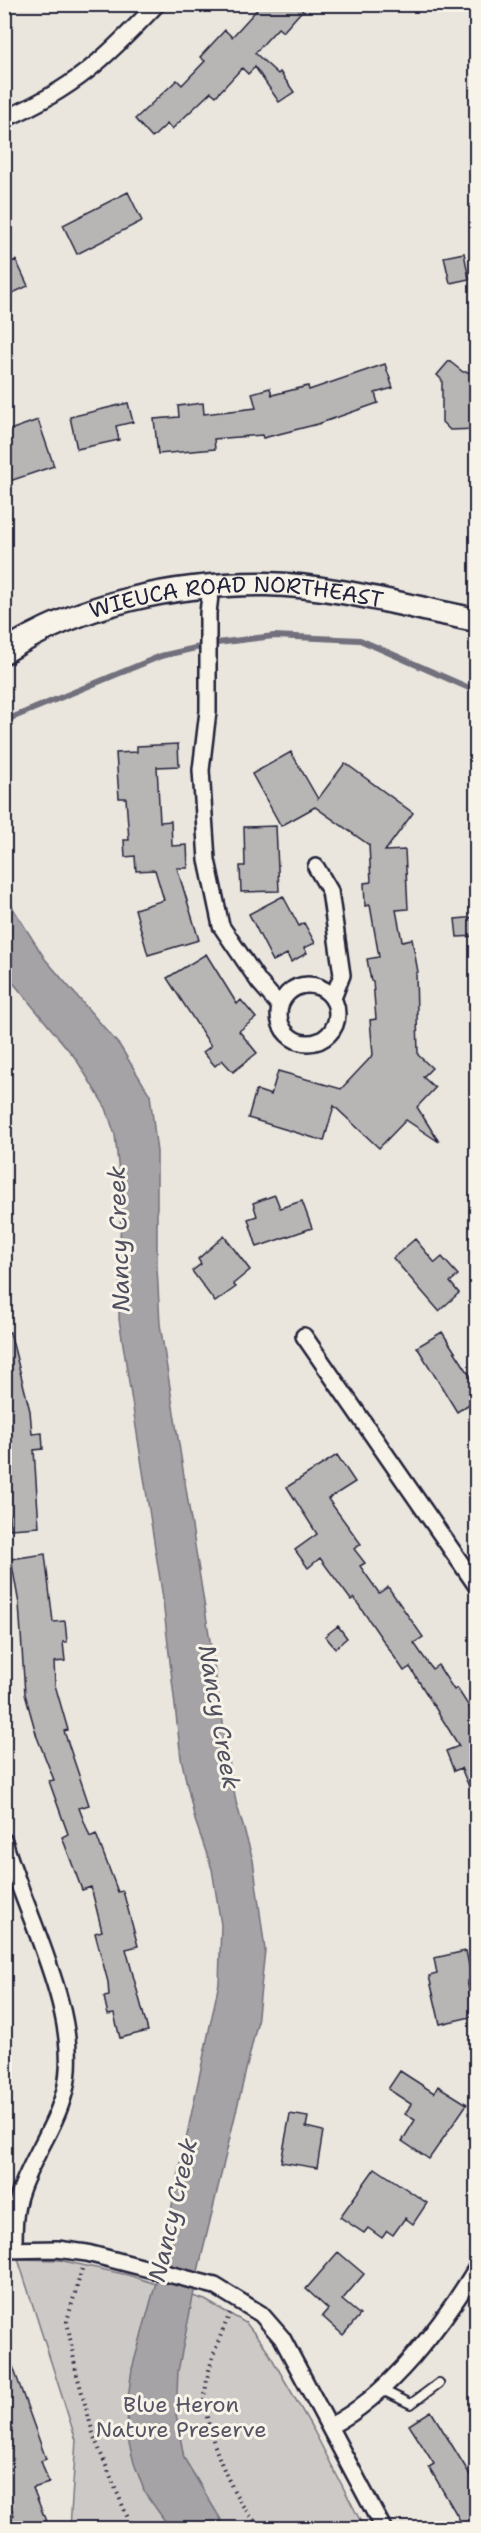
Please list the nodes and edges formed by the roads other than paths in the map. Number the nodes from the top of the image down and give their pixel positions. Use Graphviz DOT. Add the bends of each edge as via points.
graph roads {
  1 [pos="157,4"];
  2 [pos="4,119"];
  3 [pos="211,587"];
  4 [pos="477,620"];
  5 [pos="4,652"];
  6 [pos="316,867"];
  7 [pos="333,998"];
  8 [pos="280,1006"];
  9 [pos="304,1336"];
  10 [pos="477,1585"];
  11 [pos="4,1841"];
  12 [pos="9,2249"];
  13 [pos="477,2269"];
  14 [pos="439,2383"];
  15 [pos="380,2389"];
  16 [pos="330,2426"];
  17 [pos="383,2529"];
  1 -- 2 [label="street" via="85,75 44,102"];
  3 -- 4 [label="street, WIEUCA ROAD NORTHEAST" via="267,584 323,590"];
  3 -- 5 [label="street, WIEUCA ROAD NORTHEAST" via="156,592 101,607"];
  3 -- 8 [label="street" via="209,704 201,770 207,860 221,926"];
  6 -- 7 [label="street" via="330,891 342,975"];
  7 -- 8 [label="street" via="318,986 300,986 284,997"];
  7 -- 8 [label="street" via="337,1007 335,1026 322,1040 312,1043 294,1040 286,1033 281,1025"];
  9 -- 10 [label="street"];
  11 -- 12 [label="street" via="63,2011 69,2041 65,2091 20,2191"];
  12 -- 16 [label="street" via="87,2253 215,2286 236,2297 261,2314 282,2338"];
  13 -- 15 [label="street" via="409,2359"];
  14 -- 15 [label="lane" via="411,2404"];
  15 -- 16 [label="street" via="351,2415"];
  16 -- 17 [label="street"];
}
